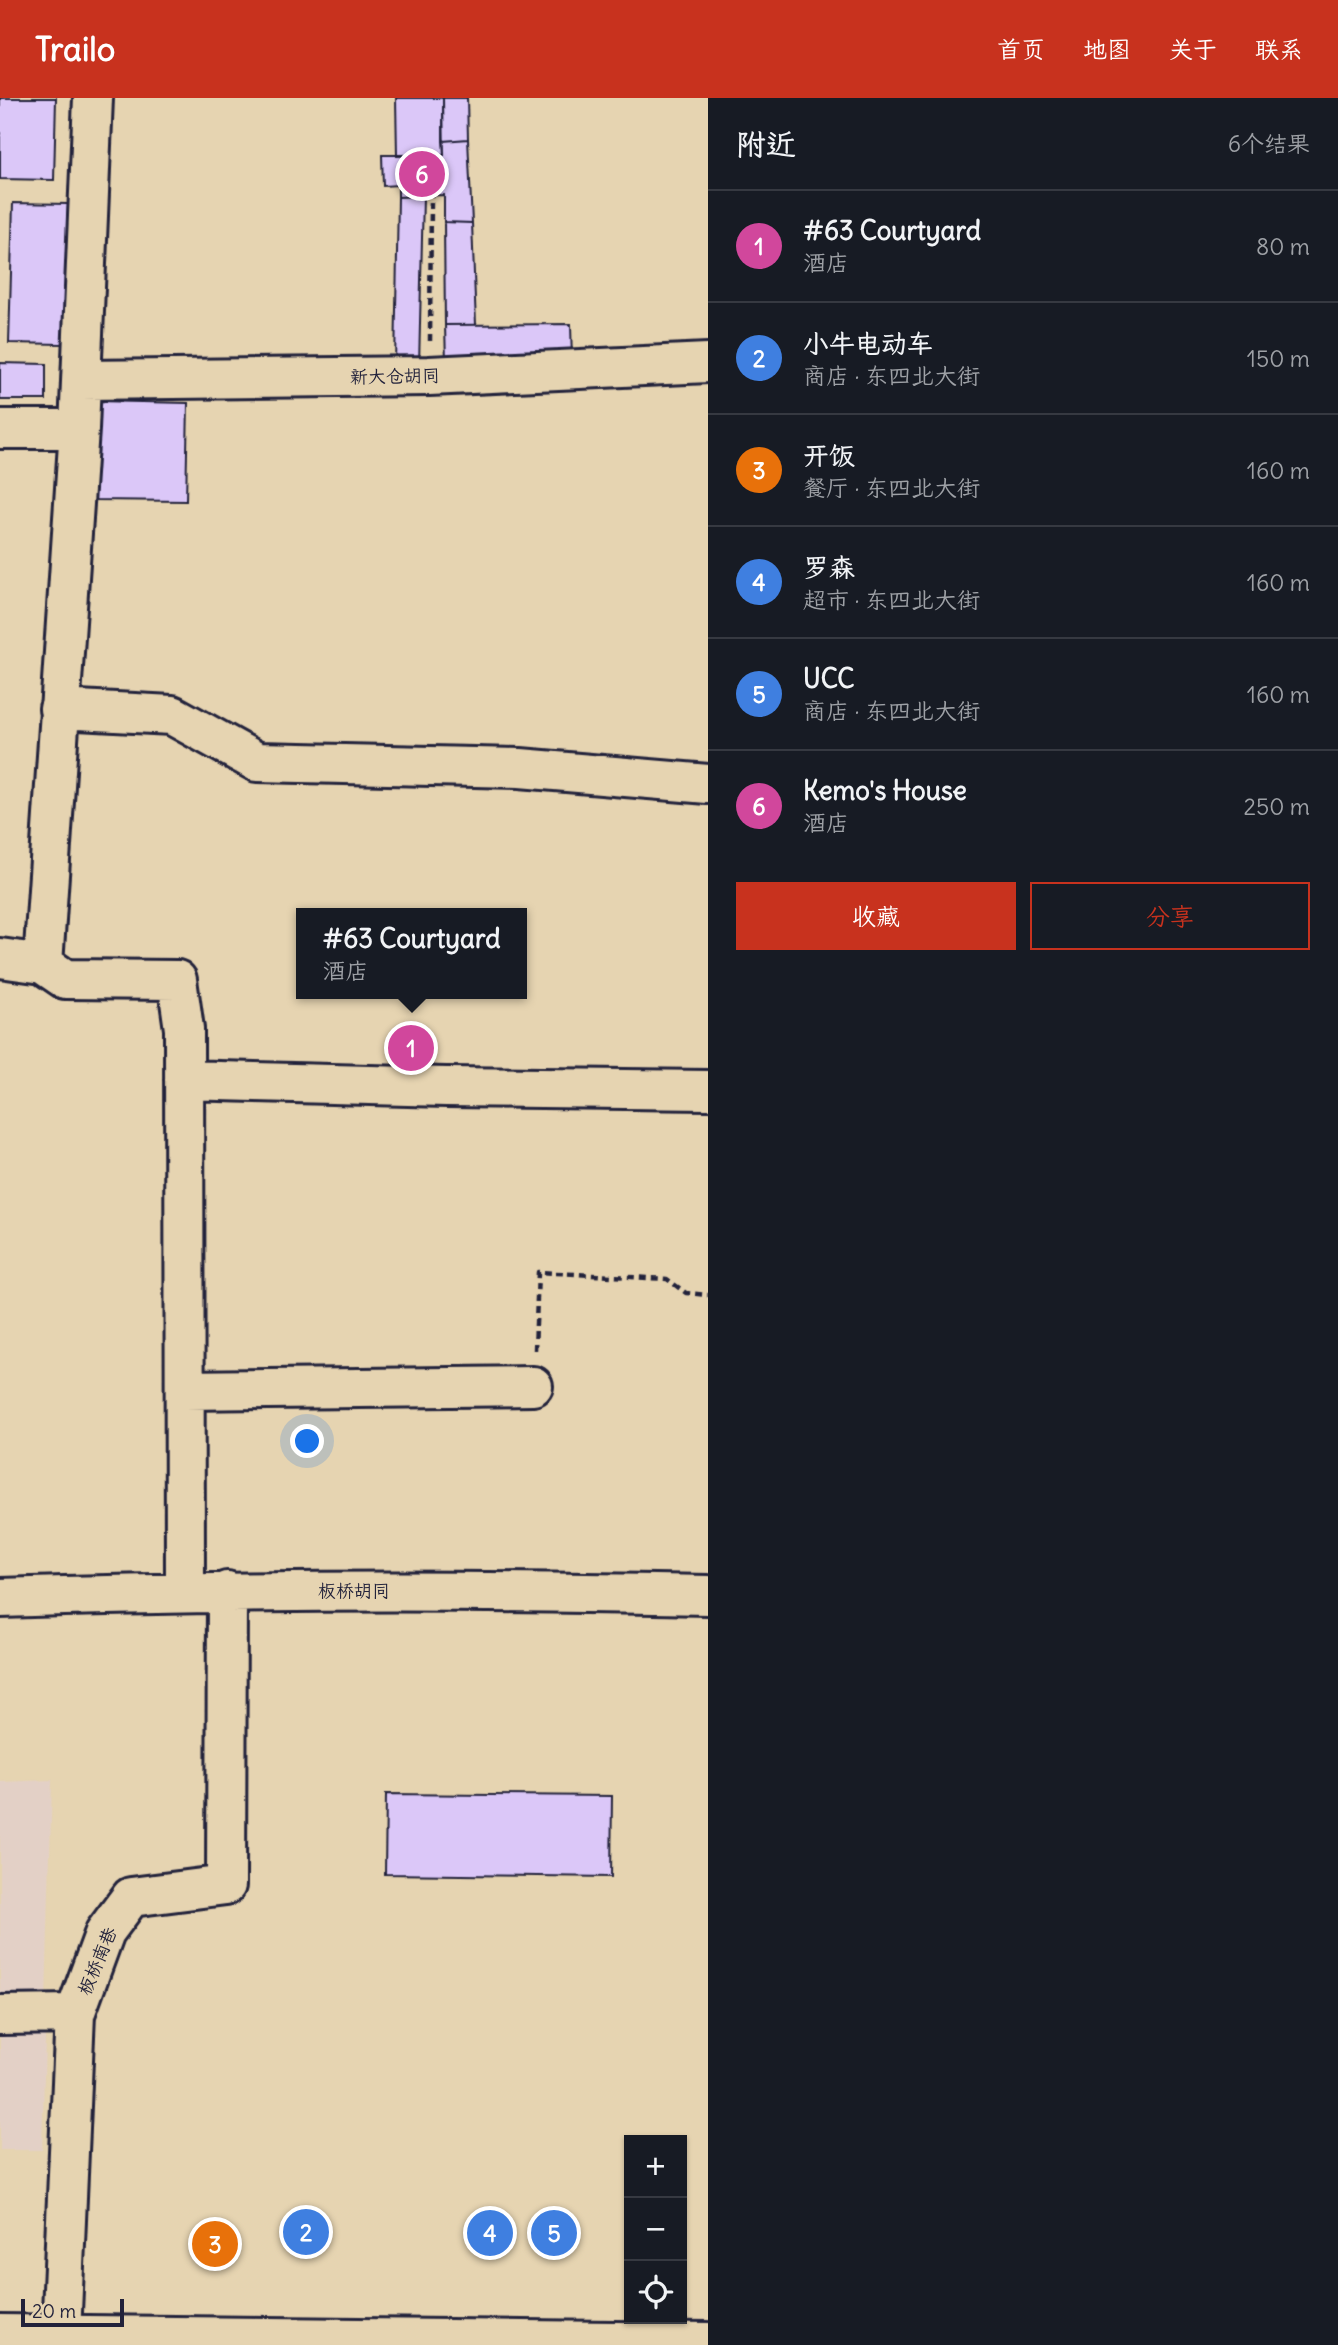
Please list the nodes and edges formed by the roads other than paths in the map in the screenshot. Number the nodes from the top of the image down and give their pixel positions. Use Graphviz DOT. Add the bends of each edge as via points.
graph roads {
  1 [pos="93,98"];
  2 [pos="708,362"];
  3 [pos="82,380"];
  4 [pos="0,429"];
  5 [pos="79,429"];
  6 [pos="59,709"];
  7 [pos="708,784"];
  8 [pos="0,958"];
  9 [pos="43,964"];
  10 [pos="184,1080"];
  11 [pos="708,1090"];
  12 [pos="533,1386"];
  13 [pos="185,1390"];
  14 [pos="185,1591"];
  15 [pos="227,1591"];
  16 [pos="708,1595"];
  17 [pos="0,1598"];
  18 [pos="75,2014"];
  19 [pos="0,2015"];
  20 [pos="0,2334"];
  21 [pos="61,2335"];
  22 [pos="250,2341"];
  23 [pos="708,2342"];
  1 -- 3 [label="main road"];
  2 -- 3 [label="main road, 新大仓胡同" via="429,376"];
  3 -- 5 [label="main road"];
  4 -- 5 [label="main road"];
  5 -- 6 [label="main road"];
  6 -- 7 [label="main road" via="172,715 257,762 520,768"];
  6 -- 9 [label="main road"];
  8 -- 9 [label="main road"];
  9 -- 10 [label="main road" via="65,979 177,980 184,1029"];
  10 -- 11 [label="main road"];
  10 -- 13 [label="main road"];
  12 -- 13 [label="main road"];
  13 -- 14 [label="main road"];
  14 -- 15 [label="main road, 板桥胡同"];
  14 -- 17 [label="main road, 板桥胡同"];
  15 -- 16 [label="main road, 板桥胡同"];
  15 -- 18 [label="main road, 板桥南巷" via="226,1885 131,1897 105,1932"];
  18 -- 19 [label="main road"];
  18 -- 21 [label="main road, 板桥南巷"];
  20 -- 21 [label="main road"];
  21 -- 22 [label="main road"];
  22 -- 23 [label="main road"];
}
